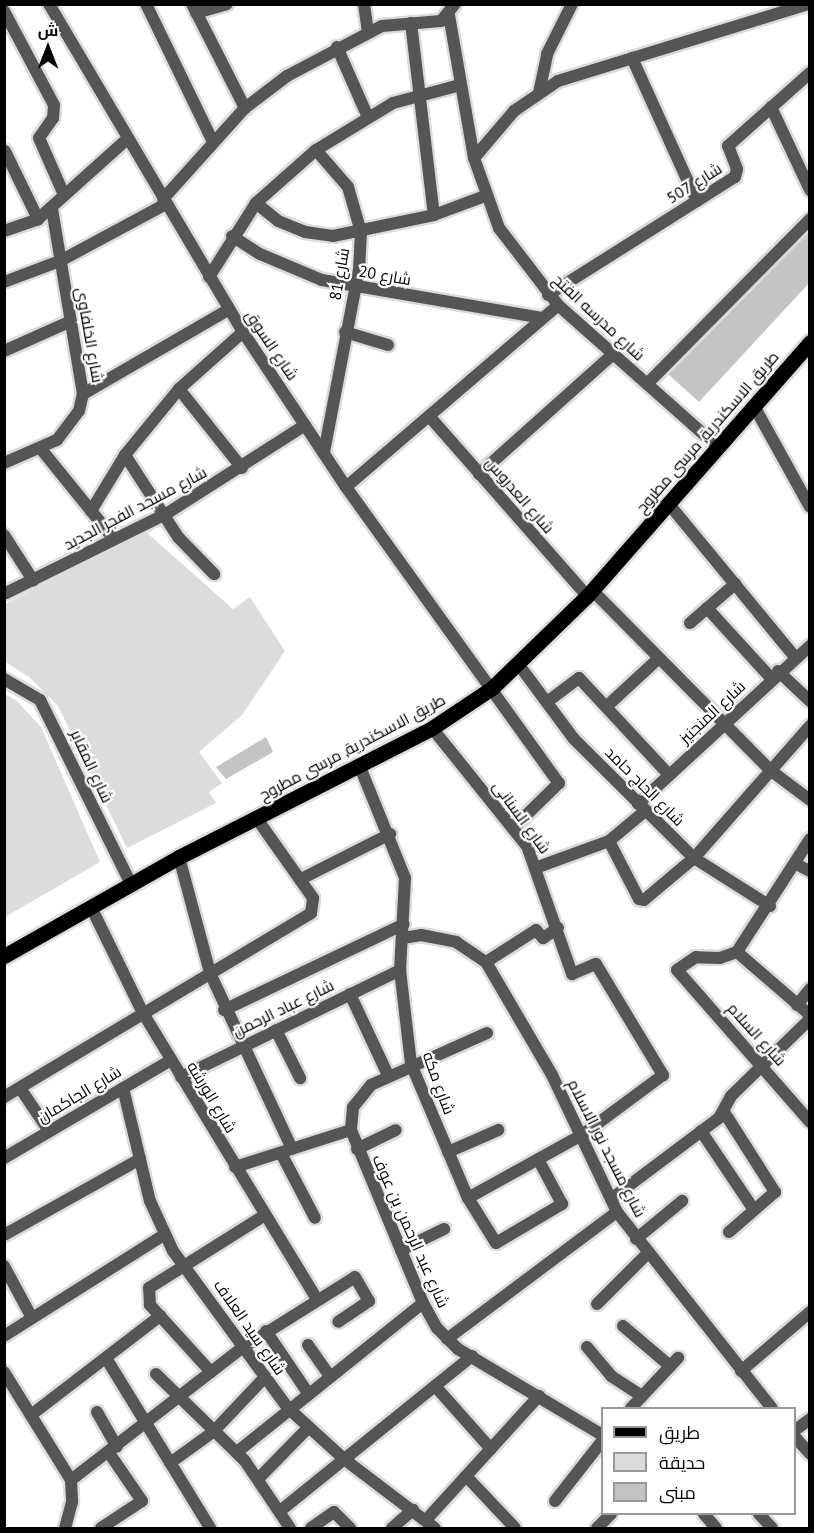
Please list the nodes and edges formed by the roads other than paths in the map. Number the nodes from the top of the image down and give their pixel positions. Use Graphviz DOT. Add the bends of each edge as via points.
graph roads {
  1 [pos="9,4"];
  2 [pos="49,4"];
  3 [pos="146,4"];
  4 [pos="227,4"];
  5 [pos="364,4"];
  6 [pos="572,4"];
  7 [pos="808,4"];
  8 [pos="4,9"];
  9 [pos="194,9"];
  10 [pos="452,10"];
  11 [pos="411,23"];
  12 [pos="368,32"];
  13 [pos="337,47"];
  14 [pos="632,58"];
  15 [pos="810,73"];
  16 [pos="460,85"];
  17 [pos="421,93"];
  18 [pos="539,93"];
  19 [pos="771,107"];
  20 [pos="245,108"];
  21 [pos="367,115"];
  22 [pos="126,140"];
  23 [pos="213,142"];
  24 [pos="316,150"];
  25 [pos="5,151"];
  26 [pos="474,158"];
  27 [pos="810,190"];
  28 [pos="64,195"];
  29 [pos="485,196"];
  30 [pos="697,201"];
  31 [pos="164,202"];
  32 [pos="256,203"];
  33 [pos="52,208"];
  34 [pos="434,215"];
  35 [pos="38,219"];
  36 [pos="810,219"];
  37 [pos="4,231"];
  38 [pos="361,232"];
  39 [pos="232,236"];
  40 [pos="60,261"];
  41 [pos="209,277"];
  42 [pos="4,282"];
  43 [pos="356,287"];
  44 [pos="548,295"];
  45 [pos="558,305"];
  46 [pos="228,310"];
  47 [pos="542,318"];
  48 [pos="71,321"];
  49 [pos="243,332"];
  50 [pos="345,332"];
  51 [pos="810,342"];
  52 [pos="388,345"];
  53 [pos="4,351"];
  54 [pos="613,354"];
  55 [pos="647,384"];
  56 [pos="179,389"];
  57 [pos="83,394"];
  58 [pos="754,406"];
  59 [pos="429,416"];
  60 [pos="305,425"];
  61 [pos="718,447"];
  62 [pos="41,449"];
  63 [pos="324,453"];
  64 [pos="125,455"];
  65 [pos="4,463"];
  66 [pos="242,468"];
  67 [pos="479,474"];
  68 [pos="346,487"];
  69 [pos="668,503"];
  70 [pos="810,507"];
  71 [pos="91,511"];
  72 [pos="166,514"];
  73 [pos="4,535"];
  74 [pos="114,539"];
  75 [pos="214,573"];
  76 [pos="33,580"];
  77 [pos="735,584"];
  78 [pos="6,593"];
  79 [pos="589,593"];
  80 [pos="707,608"];
  81 [pos="690,622"];
  82 [pos="810,646"];
  83 [pos="795,657"];
  84 [pos="659,658"];
  85 [pos="519,665"];
  86 [pos="775,675"];
  87 [pos="4,679"];
  88 [pos="492,688"];
  89 [pos="810,701"];
  90 [pos="547,702"];
  91 [pos="606,707"];
  92 [pos="723,723"];
  93 [pos="810,726"];
  94 [pos="432,728"];
  95 [pos="360,767"];
  96 [pos="770,770"];
  97 [pos="669,775"];
  98 [pos="810,800"];
  99 [pos="642,807"];
  100 [pos="257,819"];
  101 [pos="513,828"];
  102 [pos="390,834"];
  103 [pos="810,839"];
  104 [pos="609,841"];
  105 [pos="179,857"];
  106 [pos="694,858"];
  107 [pos="796,864"];
  108 [pos="538,867"];
  109 [pos="810,871"];
  110 [pos="301,879"];
  111 [pos="131,884"];
  112 [pos="770,906"];
  113 [pos="91,907"];
  114 [pos="404,924"];
  115 [pos="558,928"];
  116 [pos="403,938"];
  117 [pos="737,952"];
  118 [pos="4,956"];
  119 [pos="486,962"];
  120 [pos="400,970"];
  121 [pos="210,973"];
  122 [pos="810,989"];
  123 [pos="350,994"];
  124 [pos="797,1005"];
  125 [pos="224,1010"];
  126 [pos="143,1013"];
  127 [pos="810,1017"];
  128 [pos="276,1030"];
  129 [pos="487,1033"];
  130 [pos="242,1047"];
  131 [pos="171,1060"];
  132 [pos="411,1064"];
  133 [pos="764,1064"];
  134 [pos="388,1075"];
  135 [pos="181,1077"];
  136 [pos="300,1078"];
  137 [pos="20,1088"];
  138 [pos="123,1088"];
  139 [pos="4,1097"];
  140 [pos="724,1112"];
  141 [pos="809,1119"];
  142 [pos="351,1130"];
  143 [pos="396,1130"];
  144 [pos="498,1130"];
  145 [pos="49,1131"];
  146 [pos="700,1131"];
  147 [pos="582,1135"];
  148 [pos="357,1149"];
  149 [pos="286,1151"];
  150 [pos="448,1152"];
  151 [pos="6,1154"];
  152 [pos="140,1159"];
  153 [pos="539,1161"];
  154 [pos="236,1167"];
  155 [pos="468,1198"];
  156 [pos="610,1199"];
  157 [pos="682,1201"];
  158 [pos="754,1210"];
  159 [pos="617,1212"];
  160 [pos="265,1215"];
  161 [pos="315,1218"];
  162 [pos="444,1229"];
  163 [pos="729,1232"];
  164 [pos="4,1235"];
  165 [pos="164,1235"];
  166 [pos="636,1239"];
  167 [pos="401,1250"];
  168 [pos="647,1254"];
  169 [pos="185,1263"];
  170 [pos="4,1266"];
  171 [pos="316,1298"];
  172 [pos="423,1303"];
  173 [pos="597,1304"];
  174 [pos="810,1312"];
  175 [pos="160,1316"];
  176 [pos="32,1318"];
  177 [pos="338,1322"];
  178 [pos="623,1326"];
  179 [pos="266,1331"];
  180 [pos="4,1336"];
  181 [pos="447,1339"];
  182 [pos="308,1345"];
  183 [pos="587,1347"];
  184 [pos="242,1348"];
  185 [pos="472,1356"];
  186 [pos="106,1358"];
  187 [pos="741,1371"];
  188 [pos="4,1372"];
  189 [pos="211,1372"];
  190 [pos="156,1374"];
  191 [pos="330,1376"];
  192 [pos="265,1377"];
  193 [pos="435,1386"];
  194 [pos="308,1393"];
  195 [pos="539,1396"];
  196 [pos="642,1396"];
  197 [pos="179,1397"];
  198 [pos="632,1407"];
  199 [pos="770,1407"];
  200 [pos="288,1408"];
  201 [pos="97,1412"];
  202 [pos="31,1415"];
  203 [pos="810,1419"];
  204 [pos="146,1425"];
  205 [pos="309,1427"];
  206 [pos="796,1430"];
  207 [pos="213,1432"];
  208 [pos="601,1434"];
  209 [pos="796,1437"];
  210 [pos="601,1443"];
  211 [pos="491,1449"];
  212 [pos="113,1450"];
  213 [pos="237,1452"];
  214 [pos="810,1454"];
  215 [pos="344,1460"];
  216 [pos="170,1463"];
  217 [pos="466,1476"];
  218 [pos="259,1478"];
  219 [pos="71,1480"];
  220 [pos="555,1500"];
  221 [pos="412,1510"];
  222 [pos="610,1515"];
  223 [pos="760,1515"];
  224 [pos="285,1520"];
  225 [pos="431,1524"];
  226 [pos="64,1528"];
  227 [pos="101,1528"];
  228 [pos="210,1528"];
  229 [pos="274,1528"];
  230 [pos="311,1528"];
  231 [pos="350,1528"];
  232 [pos="392,1528"];
  233 [pos="515,1528"];
  234 [pos="597,1528"];
  235 [pos="772,1528"];
  1 -- 8 [label="street"];
  2 -- 22 [label="street, شارع السوق"];
  3 -- 23 [label="street"];
  4 -- 9 [label="street"];
  5 -- 12 [label="street"];
  6 -- 18 [label="street" via="547,54"];
  7 -- 14 [label="street"];
  8 -- 28 [label="street" via="54,105 53,118 39,138"];
  9 -- 20 [label="street"];
  10 -- 11 [label="street" via="431,24"];
  10 -- 16 [label="street, شارع مدرسه الفتح"];
  11 -- 12 [label="street"];
  11 -- 17 [label="street"];
  12 -- 13 [label="street"];
  13 -- 20 [label="street"];
  13 -- 21 [label="street"];
  14 -- 18 [label="street" via="558,81"];
  14 -- 30 [label="street"];
  15 -- 19 [label="street, شارع 507"];
  16 -- 17 [label="street"];
  16 -- 26 [label="street, شارع مدرسه الفتح"];
  17 -- 21 [label="street"];
  17 -- 34 [label="street"];
  18 -- 26 [label="street" via="514,111"];
  19 -- 27 [label="street"];
  19 -- 30 [label="street, شارع 507" via="728,146 737,175"];
  20 -- 23 [label="street"];
  21 -- 24 [label="street"];
  22 -- 28 [label="street"];
  22 -- 31 [label="street, شارع السوق"];
  23 -- 31 [label="street"];
  24 -- 32 [label="street"];
  24 -- 38 [label="street, شارع 81" via="348,187"];
  25 -- 35 [label="street"];
  26 -- 29 [label="street, شارع مدرسه الفتح"];
  28 -- 33 [label="street"];
  29 -- 34 [label="street"];
  29 -- 44 [label="street, شارع مدرسه الفتح" via="518,257"];
  30 -- 44 [label="street, شارع 507"];
  31 -- 40 [label="street"];
  31 -- 41 [label="street, شارع السوق"];
  32 -- 38 [label="street" via="278,221 305,232 333,236"];
  32 -- 39 [label="street"];
  33 -- 35 [label="street"];
  33 -- 40 [label="street, شارع الخلفاوى"];
  34 -- 38 [label="street"];
  35 -- 37 [label="street"];
  36 -- 55 [label="street"];
  38 -- 43 [label="street, شارع 81"];
  39 -- 41 [label="street"];
  39 -- 43 [label="street, شارع 20" via="290,269"];
  40 -- 42 [label="street"];
  40 -- 48 [label="street, شارع الخلفاوى"];
  41 -- 46 [label="street, شارع السوق"];
  43 -- 47 [label="street, شارع 20"];
  43 -- 50 [label="street, شارع 81"];
  44 -- 45 [label="street, شارع مدرسه الفتح"];
  45 -- 47 [label="street"];
  45 -- 54 [label="street, شارع مدرسه الفتح"];
  46 -- 49 [label="street, شارع السوق"];
  46 -- 57 [label="street"];
  47 -- 59 [label="street"];
  48 -- 53 [label="street"];
  48 -- 57 [label="street, شارع الخلفاوى"];
  49 -- 56 [label="street"];
  49 -- 60 [label="street, شارع السوق"];
  50 -- 52 [label="street"];
  50 -- 63 [label="street, شارع 81"];
  51 -- 58 [label="main road, طريق الاسكندرية, مرسى مطروح"];
  54 -- 55 [label="street, شارع مدرسه الفتح"];
  54 -- 67 [label="street"];
  55 -- 61 [label="street, شارع مدرسه الفتح"];
  56 -- 64 [label="street"];
  56 -- 66 [label="street"];
  57 -- 62 [label="street, شارع الخلفاوى" via="70,427"];
  58 -- 61 [label="main road, طريق الاسكندرية, مرسى مطروح"];
  58 -- 70 [label="street"];
  59 -- 67 [label="street, شارع العدروس"];
  59 -- 68 [label="street"];
  60 -- 63 [label="street, شارع السوق"];
  60 -- 66 [label="street, شارع مسجد الفجر الجديد"];
  61 -- 69 [label="main road, طريق الاسكندرية, مرسى مطروح"];
  62 -- 65 [label="street, شارع الخلفاوى"];
  62 -- 71 [label="street"];
  63 -- 68 [label="street, شارع السوق"];
  64 -- 71 [label="street"];
  64 -- 72 [label="street"];
  66 -- 72 [label="street, شارع مسجد الفجر الجديد"];
  67 -- 79 [label="street, شارع العدروس"];
  68 -- 88 [label="street, شارع السوق"];
  69 -- 77 [label="street"];
  69 -- 79 [label="main road, طريق الاسكندرية, مرسى مطروح"];
  71 -- 74 [label="street"];
  72 -- 74 [label="street, شارع مسجد الفجر الجديد"];
  72 -- 75 [label="street" via="178,537"];
  73 -- 76 [label="street"];
  74 -- 76 [label="street, شارع مسجد الفجر الجديد"];
  76 -- 78 [label="street, شارع مسجد الفجر الجديد"];
  77 -- 80 [label="street"];
  77 -- 83 [label="street"];
  79 -- 84 [label="street, شارع العدروس"];
  79 -- 85 [label="main road, طريق الاسكندرية, مرسى مطروح"];
  80 -- 81 [label="street"];
  80 -- 86 [label="street"];
  82 -- 83 [label="street, شارع المنجنيز"];
  83 -- 86 [label="street, شارع المنجنيز"];
  84 -- 91 [label="street"];
  84 -- 92 [label="street, شارع العدروس"];
  85 -- 88 [label="main road, طريق الاسكندرية, مرسى مطروح"];
  85 -- 90 [label="street, شارع الحاج حامد"];
  86 -- 89 [label="street"];
  86 -- 92 [label="street, شارع المنجنيز"];
  87 -- 111 [label="street, شارع المقابر" via="25,688 44,707"];
  88 -- 94 [label="main road, طريق الاسكندرية, مرسى مطروح"];
  88 -- 101 [label="street, شارع السوق" via="559,785"];
  90 -- 91 [label="street" via="578,678"];
  90 -- 99 [label="street, شارع الحاج حامد" via="574,739"];
  91 -- 97 [label="street"];
  92 -- 96 [label="street, شارع العدروس"];
  92 -- 97 [label="street, شارع المنجنيز"];
  93 -- 96 [label="street"];
  94 -- 95 [label="main road, طريق الاسكندرية, مرسى مطروح"];
  94 -- 101 [label="street, شارع السنانى"];
  95 -- 100 [label="main road, طريق الاسكندرية, مرسى مطروح"];
  95 -- 102 [label="street, شارع مكه"];
  96 -- 98 [label="street, شارع العدروس"];
  96 -- 106 [label="street"];
  97 -- 99 [label="street, شارع المنجنيز"];
  99 -- 104 [label="street, شارع المنجنيز"];
  99 -- 106 [label="street, شارع الحاج حامد"];
  100 -- 105 [label="main road, طريق الاسكندرية, مرسى مطروح"];
  100 -- 110 [label="street"];
  101 -- 108 [label="street, شارع السنانى"];
  102 -- 110 [label="street"];
  102 -- 114 [label="street, شارع مكه" via="405,878"];
  103 -- 107 [label="street"];
  104 -- 106 [label="street" via="639,899 644,900"];
  104 -- 108 [label="street, شارع المنجنيز"];
  105 -- 111 [label="main road, طريق الاسكندرية, مرسى مطروح"];
  105 -- 121 [label="street"];
  106 -- 112 [label="street, شارع الحاج حامد"];
  107 -- 109 [label="street"];
  107 -- 112 [label="street"];
  108 -- 115 [label="street, شارع السنانى"];
  110 -- 121 [label="street" via="315,903 311,913"];
  111 -- 113 [label="main road, طريق الاسكندرية, مرسى مطروح"];
  112 -- 117 [label="street"];
  113 -- 118 [label="main road, طريق الاسكندرية, مرسى مطروح"];
  113 -- 126 [label="street, شارع الورشه"];
  114 -- 116 [label="street, شارع مكه"];
  114 -- 125 [label="street"];
  115 -- 119 [label="street" via="543,938 537,930"];
  115 -- 147 [label="street, شارع السنانى" via="571,972 596,964 663,1075"];
  116 -- 119 [label="street, شارع مسجد نور الاسلام" via="456,942"];
  116 -- 120 [label="street, شارع مكه"];
  117 -- 124 [label="street"];
  117 -- 133 [label="street, شارع السلام" via="720,958 696,957 677,970"];
  119 -- 147 [label="street, شارع مسجد نور الاسلام"];
  120 -- 123 [label="street, شارع عباد الرحمن"];
  120 -- 132 [label="street, شارع مكه"];
  121 -- 125 [label="street"];
  121 -- 126 [label="street"];
  122 -- 124 [label="street"];
  123 -- 128 [label="street, شارع عباد الرحمن"];
  123 -- 134 [label="street"];
  124 -- 127 [label="street"];
  125 -- 130 [label="street"];
  126 -- 131 [label="street, شارع الورشه"];
  126 -- 137 [label="street"];
  127 -- 133 [label="street"];
  128 -- 130 [label="street, شارع عباد الرحمن"];
  128 -- 136 [label="street"];
  129 -- 132 [label="street"];
  130 -- 135 [label="street, شارع عباد الرحمن"];
  130 -- 149 [label="street"];
  131 -- 135 [label="street, شارع الورشه"];
  131 -- 138 [label="street, شارع الجاكمان"];
  132 -- 134 [label="street"];
  132 -- 150 [label="street, شارع مكه"];
  133 -- 140 [label="street" via="728,1101"];
  133 -- 141 [label="street, شارع السلام"];
  134 -- 142 [label="street" via="353,1107"];
  135 -- 154 [label="street, شارع الورشه"];
  137 -- 139 [label="street"];
  137 -- 145 [label="street"];
  138 -- 145 [label="street, شارع الجاكمان"];
  138 -- 152 [label="street, شارع سيد العلاف"];
  140 -- 146 [label="street"];
  140 -- 158 [label="street" via="775,1192"];
  142 -- 148 [label="street, شارع عبد الرحمن بن عوف"];
  142 -- 149 [label="street"];
  143 -- 148 [label="street"];
  144 -- 150 [label="street"];
  145 -- 151 [label="street, شارع الجاكمان"];
  146 -- 156 [label="street"];
  146 -- 158 [label="street"];
  147 -- 153 [label="street"];
  147 -- 156 [label="street, شارع مسجد نور الاسلام"];
  148 -- 167 [label="street, شارع عبد الرحمن بن عوف"];
  149 -- 154 [label="street"];
  149 -- 161 [label="street"];
  150 -- 155 [label="street, شارع مكه"];
  152 -- 164 [label="street"];
  152 -- 165 [label="street, شارع سيد العلاف"];
  153 -- 155 [label="street"];
  153 -- 155 [label="street, شارع مكه" via="562,1204 501,1244 494,1242"];
  154 -- 160 [label="street, شارع الورشه"];
  156 -- 159 [label="street, شارع مسجد نور الاسلام"];
  157 -- 166 [label="street"];
  158 -- 163 [label="street"];
  159 -- 166 [label="street, شارع مسجد نور الاسلام"];
  159 -- 181 [label="street"];
  160 -- 169 [label="street"];
  160 -- 171 [label="street, شارع الورشه"];
  162 -- 167 [label="street"];
  165 -- 169 [label="street, شارع سيد العلاف"];
  165 -- 176 [label="street"];
  166 -- 168 [label="street, شارع مسجد نور الاسلام"];
  167 -- 172 [label="street, شارع عبد الرحمن بن عوف"];
  168 -- 173 [label="street"];
  168 -- 187 [label="street, شارع مسجد نور الاسلام"];
  169 -- 175 [label="street" via="149,1288 150,1305"];
  169 -- 184 [label="street, شارع سيد العلاف"];
  170 -- 176 [label="street"];
  171 -- 177 [label="street" via="350,1277 357,1279 369,1300"];
  171 -- 179 [label="street"];
  172 -- 181 [label="street, شارع عبد الرحمن بن عوف"];
  172 -- 191 [label="street"];
  174 -- 187 [label="street"];
  175 -- 186 [label="street"];
  175 -- 189 [label="street"];
  176 -- 180 [label="street"];
  178 -- 196 [label="street" via="674,1362"];
  179 -- 184 [label="street"];
  179 -- 194 [label="street"];
  181 -- 185 [label="street, شارع عبد الرحمن بن عوف"];
  182 -- 191 [label="street"];
  183 -- 196 [label="street" via="611,1376"];
  184 -- 189 [label="street"];
  184 -- 192 [label="street, شارع سيد العلاف"];
  185 -- 193 [label="street"];
  185 -- 195 [label="street, شارع عبد الرحمن بن عوف"];
  186 -- 202 [label="street"];
  186 -- 204 [label="street"];
  187 -- 199 [label="street, شارع مسجد نور الاسلام"];
  188 -- 202 [label="street"];
  189 -- 197 [label="street"];
  190 -- 197 [label="street"];
  191 -- 194 [label="street"];
  192 -- 200 [label="street, شارع سيد العلاف"];
  192 -- 207 [label="street"];
  193 -- 211 [label="street"];
  193 -- 215 [label="street"];
  194 -- 200 [label="street"];
  195 -- 208 [label="street, شارع عبد الرحمن بن عوف"];
  195 -- 211 [label="street"];
  196 -- 198 [label="street"];
  197 -- 204 [label="street"];
  197 -- 207 [label="street"];
  200 -- 205 [label="street, شارع سيد العلاف"];
  200 -- 213 [label="street"];
  201 -- 212 [label="street"];
  202 -- 219 [label="street"];
  203 -- 206 [label="street"];
  204 -- 212 [label="street"];
  204 -- 216 [label="street"];
  205 -- 215 [label="street, شارع سيد العلاف"];
  205 -- 218 [label="street"];
  207 -- 213 [label="street"];
  207 -- 216 [label="street"];
  209 -- 214 [label="street"];
  210 -- 220 [label="street"];
  211 -- 217 [label="street"];
  212 -- 219 [label="street"];
  212 -- 227 [label="street" via="142,1501"];
  213 -- 218 [label="street"];
  215 -- 221 [label="street, شارع سيد العلاف"];
  215 -- 224 [label="street"];
  216 -- 228 [label="street"];
  217 -- 225 [label="street"];
  217 -- 233 [label="street"];
  218 -- 224 [label="street"];
  219 -- 226 [label="street" via="72,1502"];
  221 -- 225 [label="street, شارع سيد العلاف"];
  221 -- 232 [label="street"];
  222 -- 234 [label="street"];
  223 -- 235 [label="street"];
  224 -- 229 [label="street"];
  230 -- 231 [label="street" via="334,1512"];
}
